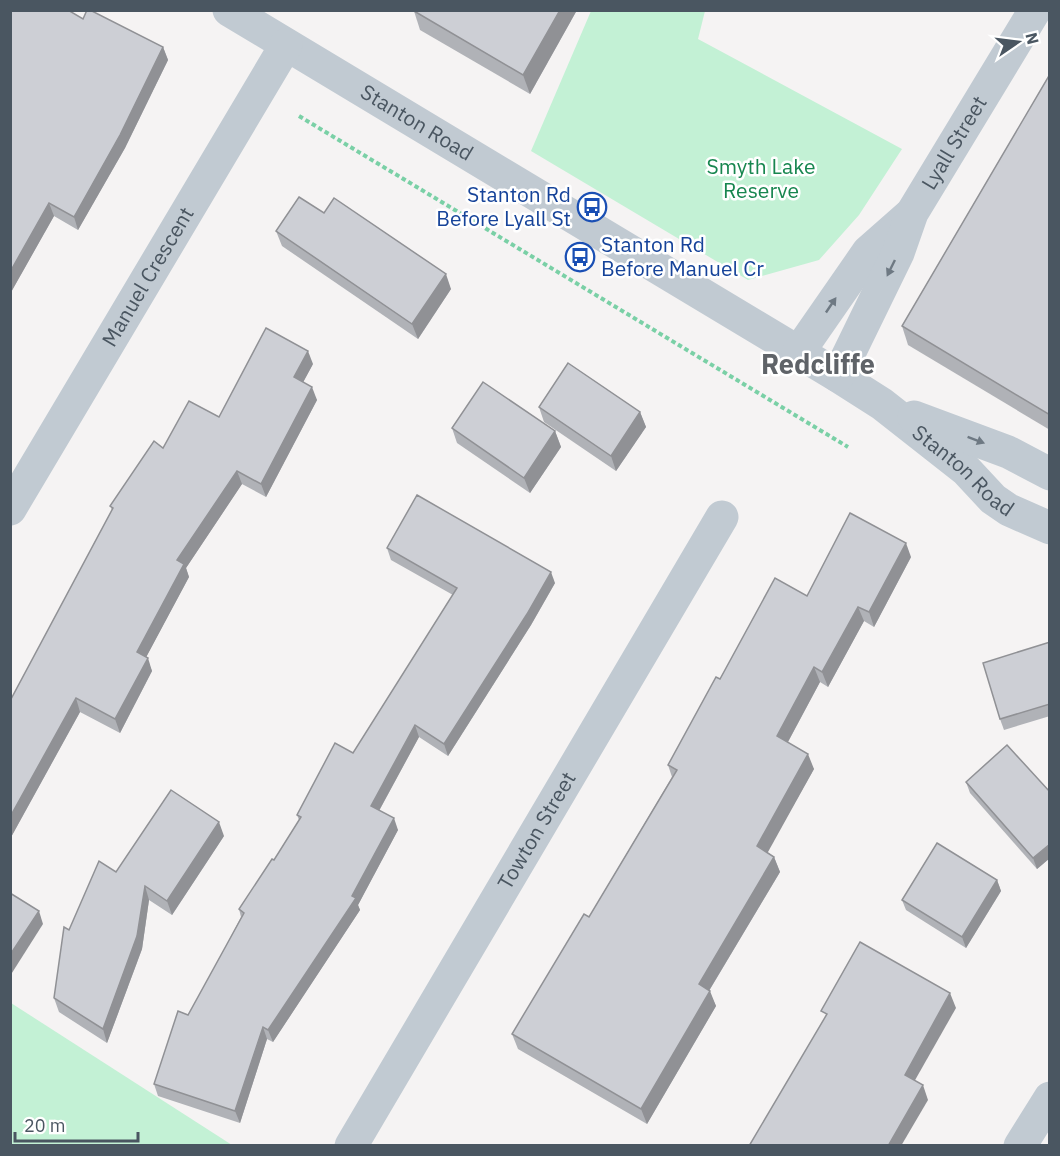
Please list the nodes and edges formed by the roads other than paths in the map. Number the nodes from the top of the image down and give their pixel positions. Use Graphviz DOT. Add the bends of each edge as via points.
graph roads {
  1 [pos="229,10"];
  2 [pos="1035,10"];
  3 [pos="286,45"];
  4 [pos="912,213"];
  5 [pos="798,353"];
  6 [pos="838,376"];
  7 [pos="882,404"];
  8 [pos="1050,474"];
  9 [pos="10,509"];
  10 [pos="722,517"];
  11 [pos="1050,528"];
  12 [pos="1050,1098"];
  13 [pos="351,1146"];
  14 [pos="1020,1146"];
  1 -- 3 [label="street, Stanton Road"];
  2 -- 4 [label="street, Lyall Street"];
  3 -- 5 [label="street, Stanton Road"];
  3 -- 9 [label="street, Manuel Crescent"];
  5 -- 4 [label="street, Lyall Street, one-way" via="868,252"];
  4 -- 6 [label="street, Lyall Street, one-way" via="898,253"];
  5 -- 6 [label="street, Stanton Road"];
  6 -- 7 [label="street, Stanton Road"];
  7 -- 8 [label="street, Stanton Road, one-way" via="1008,452"];
  7 -- 11 [label="street, Stanton Road" via="966,470 993,499"];
  10 -- 13 [label="street, Towton Street"];
  12 -- 14 [label="street"];
}
